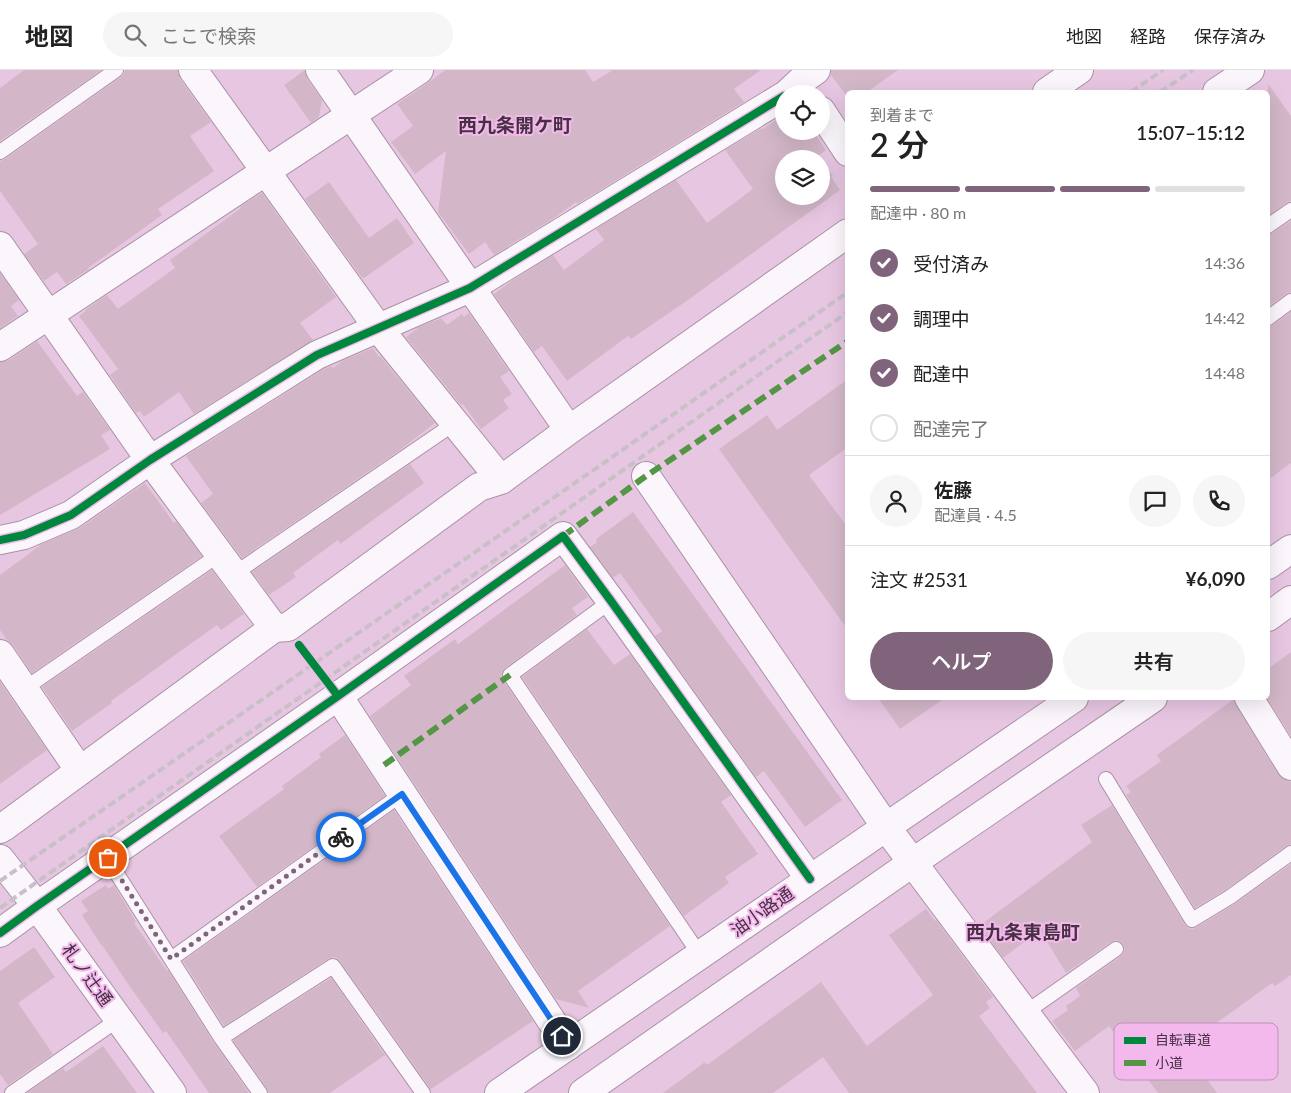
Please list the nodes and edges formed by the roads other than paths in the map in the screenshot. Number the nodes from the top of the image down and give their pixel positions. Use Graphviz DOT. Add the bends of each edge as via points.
graph roads {
  1 [pos="116,70"];
  2 [pos="193,70"];
  3 [pos="320,70"];
  4 [pos="419,70"];
  5 [pos="1079,70"];
  6 [pos="1250,70"];
  7 [pos="799,84"];
  8 [pos="1050,90"];
  9 [pos="1220,90"];
  10 [pos="351,116"];
  11 [pos="830,125"];
  12 [pos="845,147"];
  13 [pos="0,152"];
  14 [pos="266,172"];
  15 [pos="1291,210"];
  16 [pos="1270,225"];
  17 [pos="845,235"];
  18 [pos="0,246"];
  19 [pos="470,288"];
  20 [pos="1291,301"];
  21 [pos="48,315"];
  22 [pos="1270,317"];
  23 [pos="379,329"];
  24 [pos="0,347"];
  25 [pos="455,423"];
  26 [pos="568,430"];
  27 [pos="150,460"];
  28 [pos="646,476"];
  29 [pos="501,480"];
  30 [pos="0,540"];
  31 [pos="1291,549"];
  32 [pos="227,564"];
  33 [pos="1270,564"];
  34 [pos="1291,600"];
  35 [pos="611,601"];
  36 [pos="1270,616"];
  37 [pos="274,628"];
  38 [pos="0,654"];
  39 [pos="24,689"];
  40 [pos="338,696"];
  41 [pos="1071,700"];
  42 [pos="1150,700"];
  43 [pos="1250,700"];
  44 [pos="1291,766"];
  45 [pos="80,771"];
  46 [pos="1106,779"];
  47 [pos="402,794"];
  48 [pos="886,827"];
  49 [pos="0,828"];
  50 [pos="1291,853"];
  51 [pos="108,858"];
  52 [pos="0,859"];
  53 [pos="912,863"];
  54 [pos="810,879"];
  55 [pos="37,906"];
  56 [pos="0,933"];
  57 [pos="1116,949"];
  58 [pos="700,955"];
  59 [pos="171,959"];
  60 [pos="1025,1013"];
  61 [pos="119,1019"];
  62 [pos="221,1038"];
  63 [pos="568,1046"];
  64 [pos="593,1090"];
  65 [pos="12,1093"];
  66 [pos="172,1093"];
  67 [pos="260,1093"];
  68 [pos="423,1093"];
  69 [pos="499,1093"];
  70 [pos="1085,1093"];
  1 -- 13 [label="lane"];
  2 -- 14 [label="street"];
  3 -- 10 [label="street"];
  4 -- 10 [label="street"];
  5 -- 8 [label="street"];
  6 -- 9 [label="street"];
  7 -- 19 [label="street"];
  10 -- 14 [label="street"];
  10 -- 19 [label="street"];
  11 -- 12 [label="street"];
  14 -- 21 [label="street"];
  14 -- 23 [label="street"];
  15 -- 16 [label="lane"];
  17 -- 26 [label="street"];
  18 -- 21 [label="street"];
  19 -- 23 [label="street"];
  19 -- 26 [label="street"];
  20 -- 22 [label="lane"];
  21 -- 24 [label="street"];
  21 -- 27 [label="street"];
  23 -- 25 [label="street"];
  23 -- 27 [label="street" via="316,356"];
  25 -- 29 [label="street"];
  25 -- 32 [label="lane"];
  26 -- 29 [label="street"];
  27 -- 30 [label="street" via="71,514 24,534"];
  27 -- 32 [label="street"];
  28 -- 48 [label="street"];
  29 -- 37 [label="street" via="479,487 288,627"];
  31 -- 33 [label="street"];
  32 -- 37 [label="street"];
  32 -- 39 [label="lane"];
  34 -- 36 [label="street"];
  35 -- 40 [label="street" via="563,536"];
  35 -- 54 [label="street"];
  35 -- 58 [label="lane" via="510,675"];
  37 -- 45 [label="street"];
  38 -- 39 [label="street"];
  39 -- 45 [label="street"];
  40 -- 47 [label="street"];
  40 -- 51 [label="street"];
  41 -- 48 [label="street, 油小路通"];
  42 -- 53 [label="street"];
  43 -- 44 [label="street"];
  45 -- 49 [label="street"];
  46 -- 50 [label="lane" via="1192,920"];
  47 -- 59 [label="lane"];
  47 -- 63 [label="street"];
  48 -- 53 [label="street"];
  48 -- 54 [label="street, 油小路通"];
  51 -- 55 [label="street"];
  51 -- 59 [label="lane"];
  52 -- 55 [label="street, 札ノ辻通"];
  53 -- 60 [label="street"];
  53 -- 64 [label="street"];
  54 -- 58 [label="street, 油小路通"];
  55 -- 56 [label="street"];
  55 -- 61 [label="street, 札ノ辻通"];
  57 -- 60 [label="lane"];
  58 -- 63 [label="street, 油小路通"];
  59 -- 62 [label="lane"];
  60 -- 70 [label="street"];
  61 -- 65 [label="lane"];
  61 -- 66 [label="street, 札ノ辻通"];
  62 -- 67 [label="lane"];
  62 -- 68 [label="lane" via="333,966"];
  63 -- 69 [label="street, 油小路通"];
}
